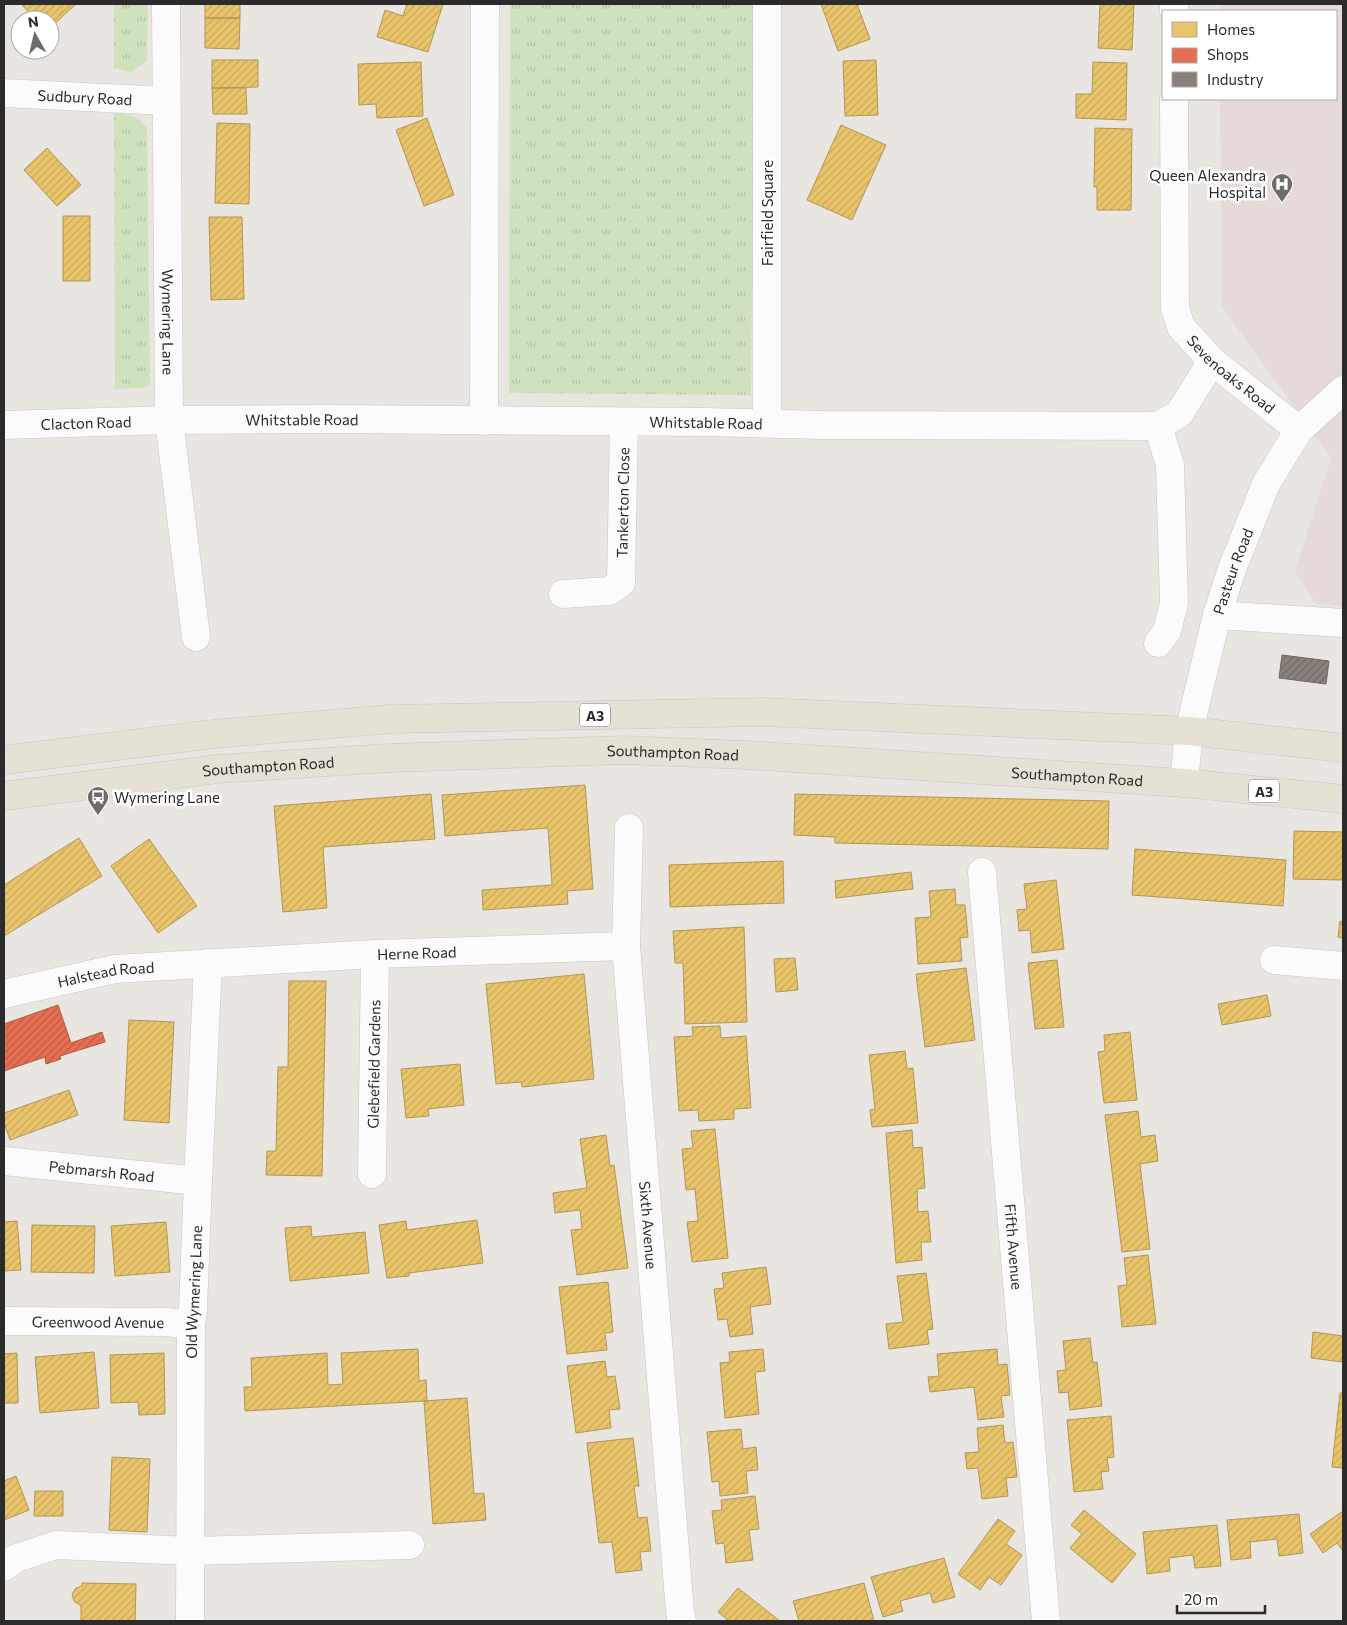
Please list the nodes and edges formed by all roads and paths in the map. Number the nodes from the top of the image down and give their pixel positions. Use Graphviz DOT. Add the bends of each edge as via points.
graph roads {
  1 [pos="166,4"];
  2 [pos="485,4"];
  3 [pos="767,4"];
  4 [pos="4,93"];
  5 [pos="1174,100"];
  6 [pos="166,101"];
  7 [pos="1212,361"];
  8 [pos="1343,390"];
  9 [pos="169,420"];
  10 [pos="484,421"];
  11 [pos="624,422"];
  12 [pos="767,423"];
  13 [pos="4,425"];
  14 [pos="1158,426"];
  15 [pos="1299,430"];
  16 [pos="563,594"];
  17 [pos="1217,615"];
  18 [pos="1343,623"];
  19 [pos="196,637"];
  20 [pos="1158,643"];
  21 [pos="1189,731"];
  22 [pos="1343,748"];
  23 [pos="4,760"];
  24 [pos="1184,782"];
  25 [pos="4,796"];
  26 [pos="1343,799"];
  27 [pos="629,828"];
  28 [pos="982,872"];
  29 [pos="626,946"];
  30 [pos="375,954"];
  31 [pos="1274,960"];
  32 [pos="208,963"];
  33 [pos="1343,966"];
  34 [pos="4,994"];
  35 [pos="4,1161"];
  36 [pos="372,1174"];
  37 [pos="198,1180"];
  38 [pos="4,1321"];
  39 [pos="191,1325"];
  40 [pos="410,1545"];
  41 [pos="190,1551"];
  42 [pos="4,1567"];
  43 [pos="190,1621"];
  44 [pos="682,1621"];
  45 [pos="1046,1621"];
  1 -- 6 [label="street, Wymering Lane"];
  2 -- 10 [label="street"];
  3 -- 12 [label="street, Fairfield Square"];
  4 -- 6 [label="street, Sudbury Road"];
  5 -- 7 [label="street, Sevenoaks Road" via="1175,308 1181,327"];
  6 -- 9 [label="street, Wymering Lane"];
  7 -- 14 [label="street" via="1179,414"];
  7 -- 15 [label="street, Sevenoaks Road"];
  8 -- 15 [label="street, Pasteur Road"];
  9 -- 10 [label="street, Whitstable Road"];
  9 -- 13 [label="street, Clacton Road"];
  9 -- 19 [label="street, Wymering Lane"];
  10 -- 11 [label="street, Whitstable Road"];
  11 -- 12 [label="street, Whitstable Road"];
  11 -- 16 [label="street, Tankerton Close" via="621,583 609,591"];
  12 -- 14 [label="street, Whitstable Road"];
  14 -- 20 [label="street" via="1170,465 1174,603 1166,631"];
  15 -- 17 [label="street, Pasteur Road" via="1266,484"];
  17 -- 18 [label="street"];
  17 -- 21 [label="street, Pasteur Road"];
  21 -- 22 [label="main road, A3"];
  21 -- 23 [label="main road, A3" via="764,712 410,719 214,734"];
  21 -- 24 [label="street, Pasteur Road"];
  24 -- 25 [label="main road, Southampton Road / A3" via="623,750 390,758 217,770"];
  24 -- 26 [label="main road, Southampton Road / A3"];
  27 -- 29 [label="street, Sixth Avenue"];
  28 -- 45 [label="street, Fifth Avenue"];
  29 -- 30 [label="street, Herne Road"];
  29 -- 44 [label="street, Sixth Avenue"];
  30 -- 32 [label="street, Herne Road"];
  30 -- 36 [label="street, Glebefield Gardens"];
  31 -- 33 [label="street"];
  32 -- 34 [label="street, Halstead Road" via="115,968"];
  32 -- 37 [label="street, Old Wymering Lane"];
  35 -- 37 [label="street, Pebmarsh Road"];
  37 -- 39 [label="street, Old Wymering Lane"];
  38 -- 39 [label="street, Greenwood Avenue"];
  39 -- 41 [label="street, Old Wymering Lane"];
  40 -- 41 [label="street"];
  41 -- 42 [label="street" via="56,1545 14,1559"];
  41 -- 43 [label="street, Old Wymering Lane"];
}
